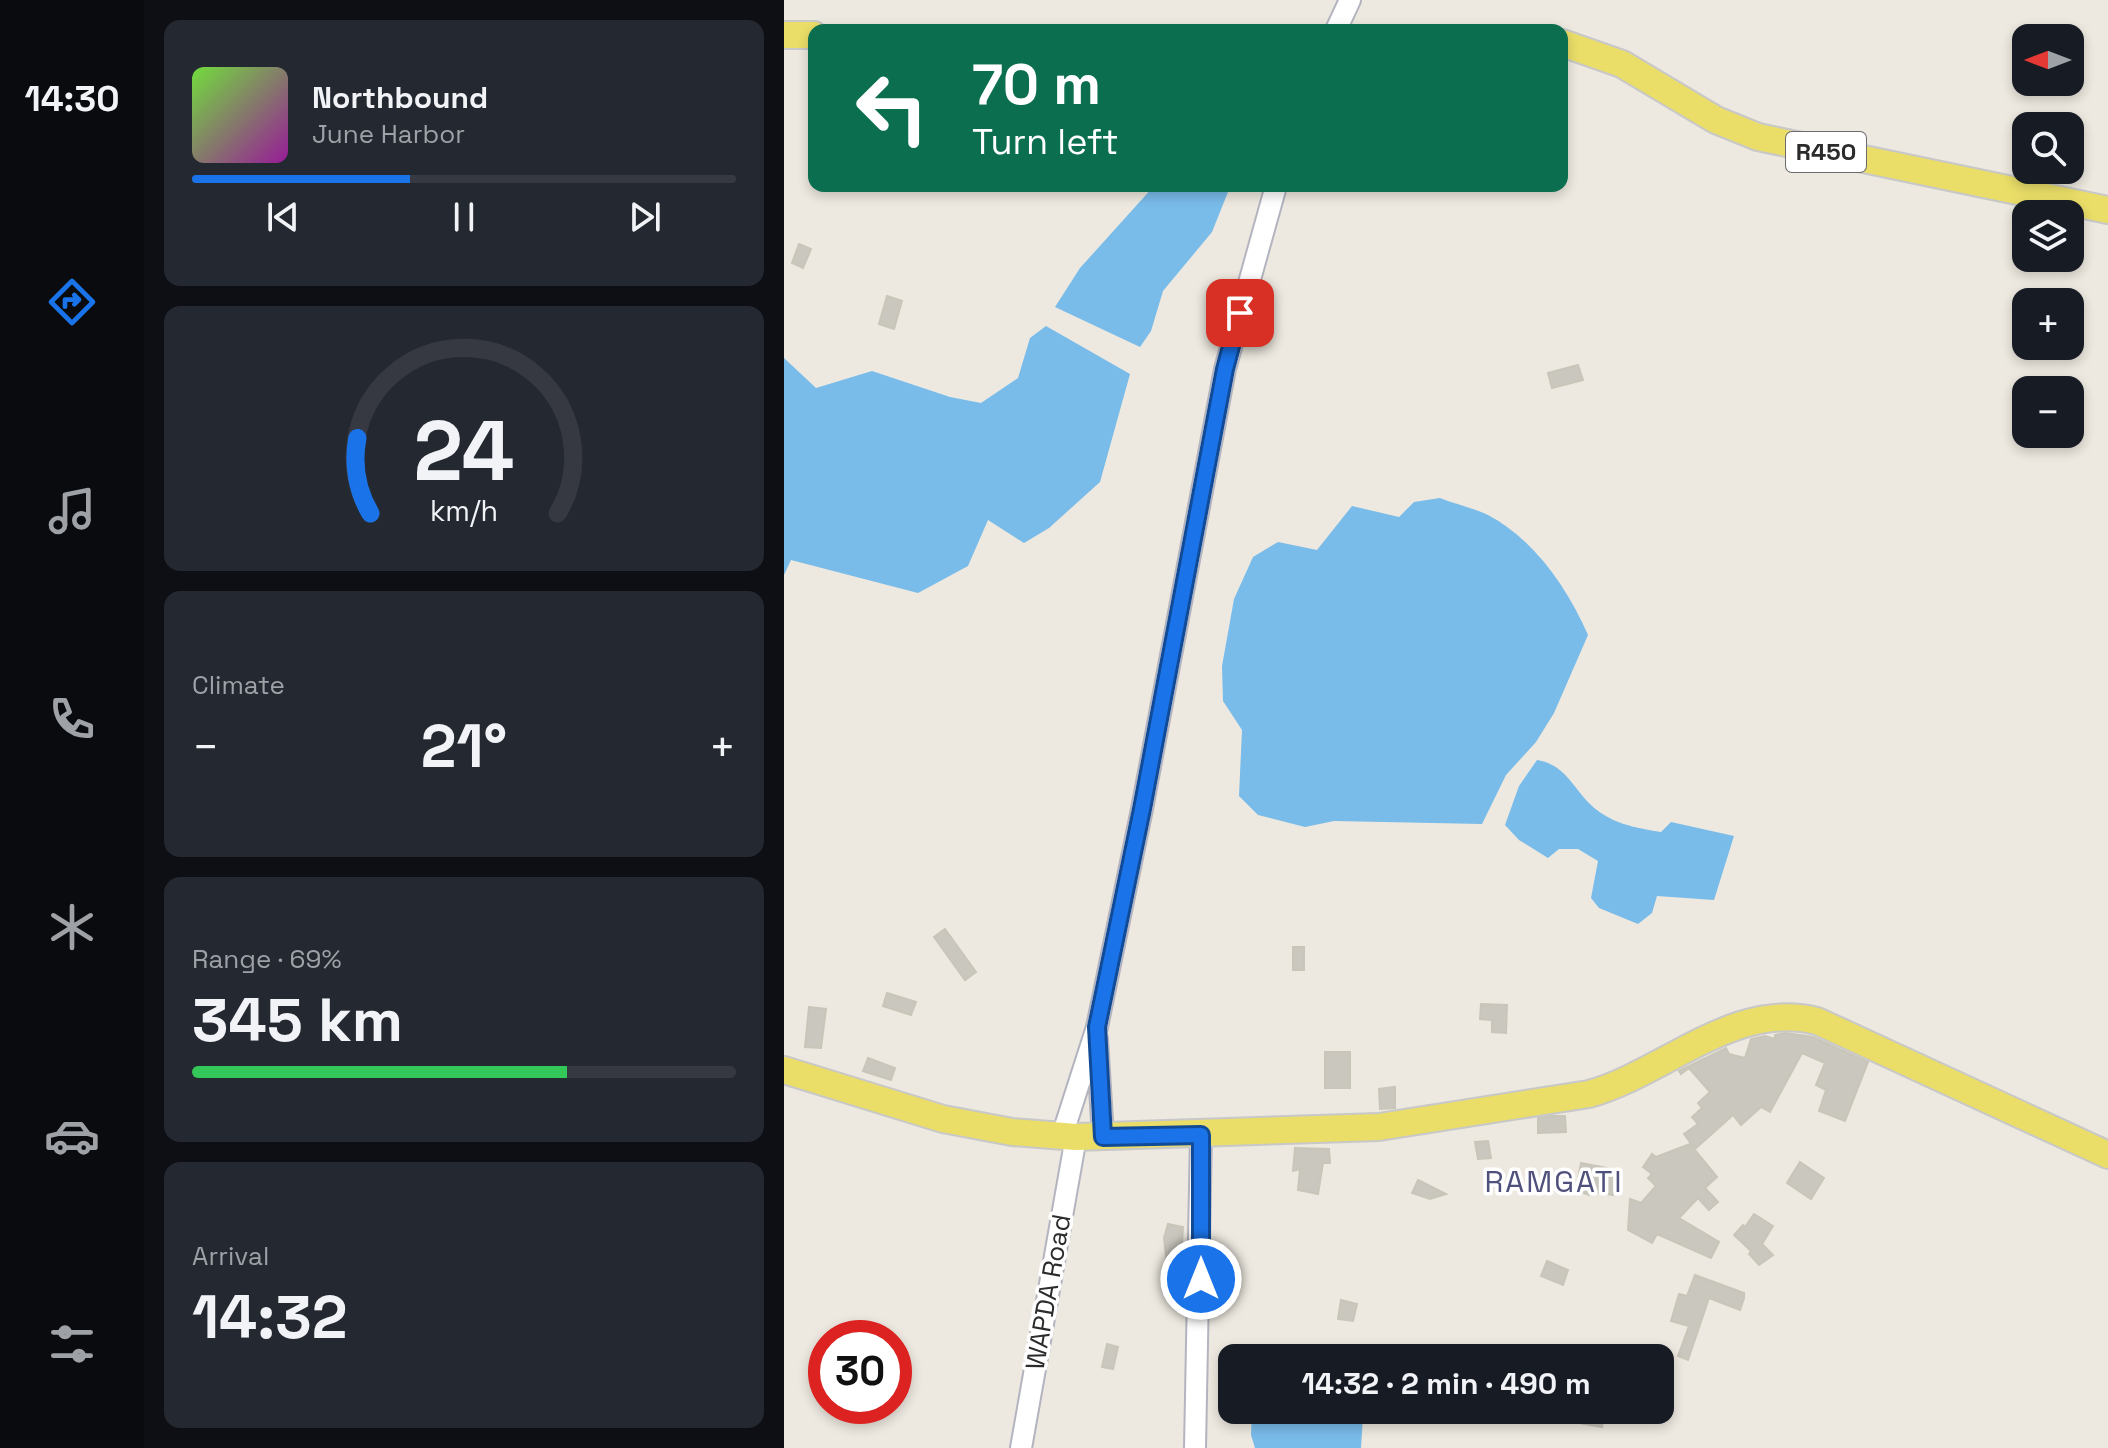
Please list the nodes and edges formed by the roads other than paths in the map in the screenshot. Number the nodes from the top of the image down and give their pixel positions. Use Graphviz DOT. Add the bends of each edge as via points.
graph roads {
  1 [pos="1350,0"];
  2 [pos="1339,24"];
  3 [pos="784,35"];
  4 [pos="808,35"];
  5 [pos="1568,45"];
  6 [pos="1274,192"];
  7 [pos="2108,210"];
  8 [pos="1097,1027"];
  9 [pos="784,1070"];
  10 [pos="1201,1135"];
  11 [pos="1069,1136"];
  12 [pos="1103,1137"];
  13 [pos="2108,1155"];
  14 [pos="1021,1448"];
  15 [pos="1195,1448"];
  1 -- 2 [label="street"];
  3 -- 4 [label="main road"];
  5 -- 7 [label="main road, R450" via="1622,64 1716,120 1758,137"];
  6 -- 8 [label="street, WAPDA Road" via="1225,369"];
  8 -- 11 [label="street, WAPDA Road"];
  8 -- 12 [label="street, WAPDA Road"];
  9 -- 11 [label="main road" via="943,1119"];
  10 -- 12 [label="main road"];
  10 -- 13 [label="main road" via="1379,1127 1589,1094 1612,1088 1736,1026 1777,1015 1817,1021"];
  10 -- 15 [label="street"];
  11 -- 12 [label="main road"];
  11 -- 14 [label="street, WAPDA Road"];
}
